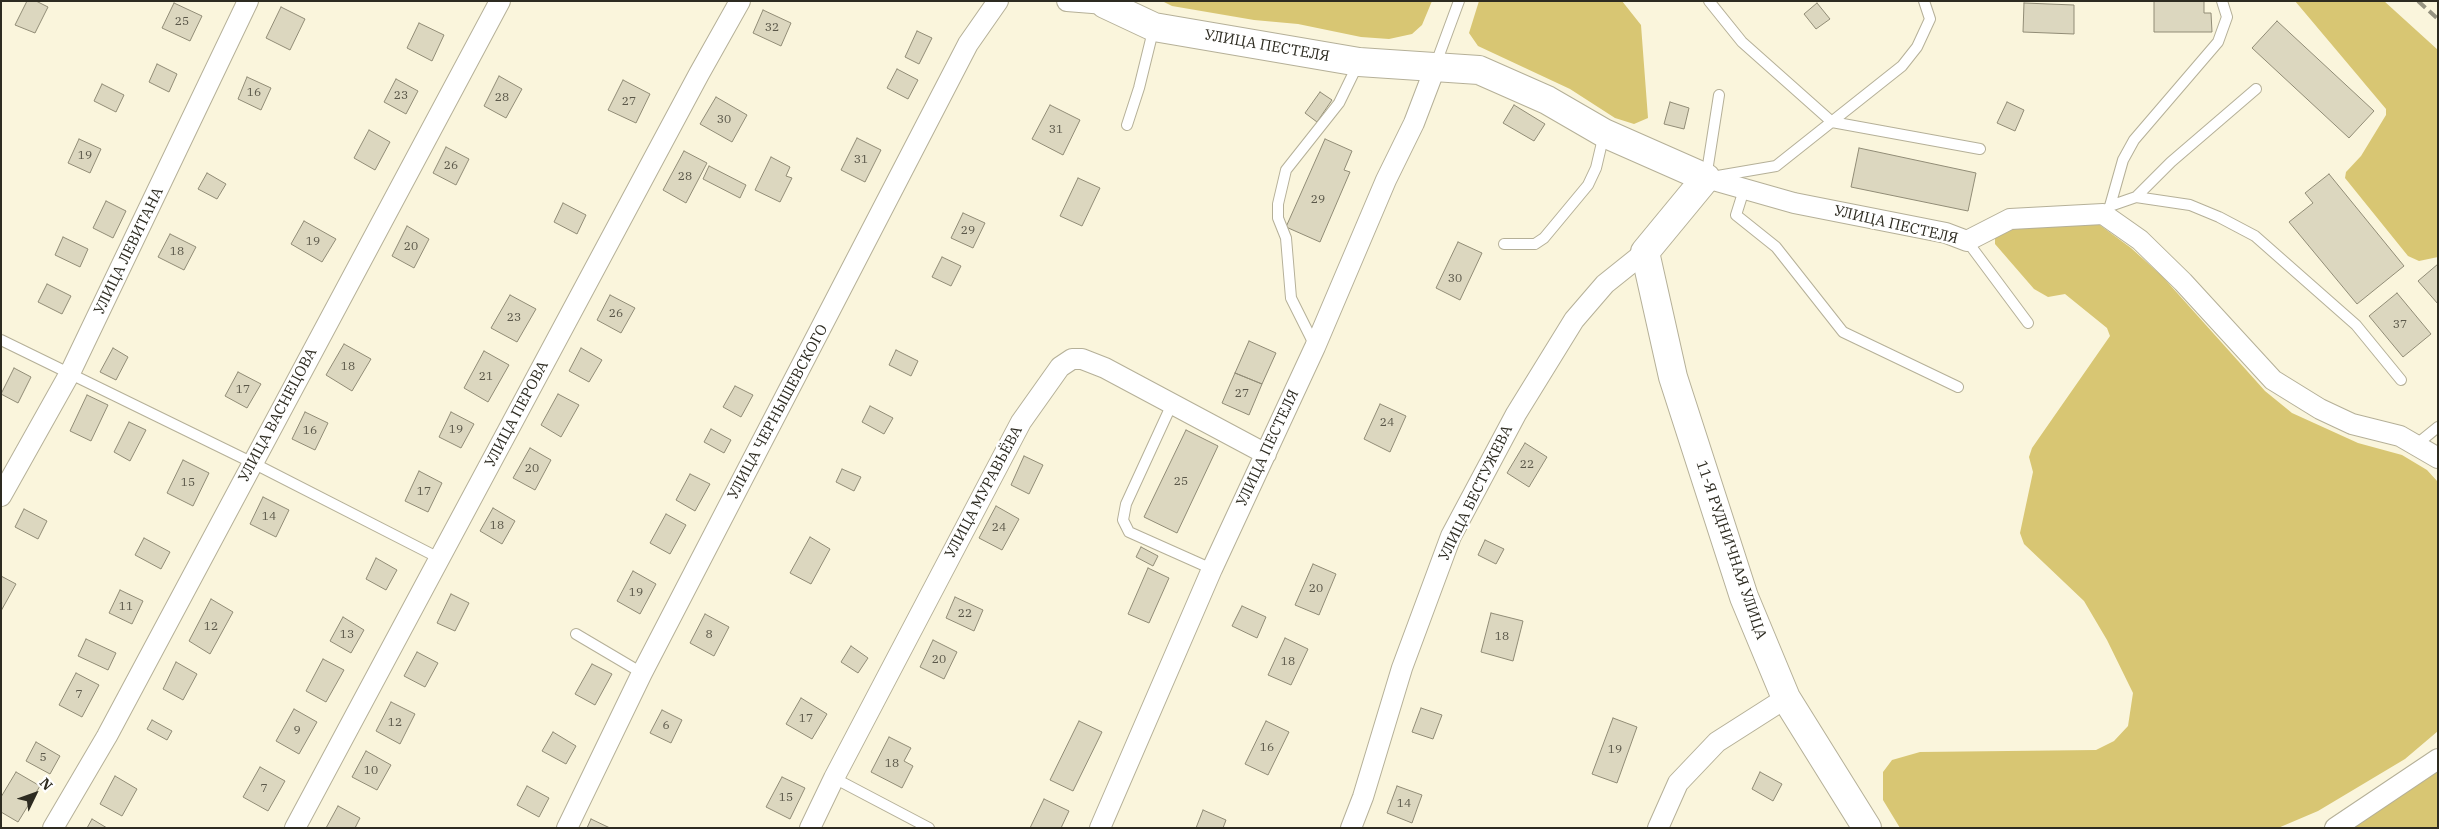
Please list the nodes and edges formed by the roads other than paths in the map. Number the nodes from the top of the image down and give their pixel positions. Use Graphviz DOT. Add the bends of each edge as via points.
graph roads {
  1 [pos="248,1"];
  2 [pos="500,1"];
  3 [pos="740,1"];
  4 [pos="998,1"];
  5 [pos="1067,1"];
  6 [pos="1459,1"];
  7 [pos="1709,1"];
  8 [pos="1924,1"];
  9 [pos="2222,1"];
  10 [pos="1104,3"];
  11 [pos="1154,27"];
  12 [pos="1359,62"];
  13 [pos="1435,68"];
  14 [pos="2256,88"];
  15 [pos="1719,95"];
  16 [pos="1832,122"];
  17 [pos="1127,125"];
  18 [pos="1604,133"];
  19 [pos="1980,149"];
  20 [pos="1706,178"];
  21 [pos="1742,188"];
  22 [pos="2136,197"];
  23 [pos="2107,210"];
  24 [pos="1967,241"];
  25 [pos="1504,244"];
  26 [pos="1645,252"];
  27 [pos="2028,322"];
  28 [pos="1,340"];
  29 [pos="1315,347"];
  30 [pos="70,373"];
  31 [pos="2400,380"];
  32 [pos="1958,388"];
  33 [pos="1171,406"];
  34 [pos="2438,427"];
  35 [pos="2417,444"];
  36 [pos="1266,454"];
  37 [pos="2438,458"];
  38 [pos="253,463"];
  39 [pos="1,496"];
  40 [pos="439,558"];
  41 [pos="1212,570"];
  42 [pos="576,634"];
  43 [pos="642,672"];
  44 [pos="1786,698"];
  45 [pos="2438,759"];
  46 [pos="834,778"];
  47 [pos="1860,824"];
  48 [pos="53,828"];
  49 [pos="294,828"];
  50 [pos="566,828"];
  51 [pos="810,828"];
  52 [pos="929,828"];
  53 [pos="1100,828"];
  54 [pos="1352,828"];
  55 [pos="1658,828"];
  56 [pos="2335,828"];
  1 -- 30 [label="street, УЛИЦА ЛЕВИТАНА"];
  2 -- 38 [label="street, УЛИЦА ВАСНЕЦОВА"];
  3 -- 40 [label="street, УЛИЦА ПЕРОВА"];
  4 -- 43 [label="street, УЛИЦА ЧЕРНЫШЕВСКОГО" via="968,44"];
  5 -- 10 [label="street"];
  6 -- 13 [label="lane"];
  7 -- 16 [label="lane" via="1742,42"];
  8 -- 16 [label="lane" via="1930,19 1917,47 1902,66"];
  9 -- 23 [label="lane" via="2227,17 2218,42 2134,140 2123,160"];
  10 -- 11 [label="main road, УЛИЦА ПЕСТЕЛЯ"];
  11 -- 12 [label="main road, УЛИЦА ПЕСТЕЛЯ"];
  11 -- 17 [label="lane"];
  12 -- 13 [label="main road, УЛИЦА ПЕСТЕЛЯ"];
  12 -- 29 [label="lane" via="1339,103 1286,170 1278,204 1278,218 1286,238 1291,298"];
  13 -- 18 [label="main road, УЛИЦА ПЕСТЕЛЯ" via="1479,70 1547,100"];
  13 -- 29 [label="street, УЛИЦА ПЕСТЕЛЯ"];
  14 -- 22 [label="lane"];
  15 -- 20 [label="lane"];
  16 -- 19 [label="lane"];
  16 -- 20 [label="lane" via="1776,166"];
  18 -- 20 [label="main road, УЛИЦА ПЕСТЕЛЯ"];
  18 -- 25 [label="lane" via="1596,168 1588,185 1544,238 1535,244"];
  20 -- 21 [label="street, УЛИЦА ПЕСТЕЛЯ"];
  20 -- 26 [label="main road"];
  21 -- 24 [label="street, УЛИЦА ПЕСТЕЛЯ" via="1946,233"];
  21 -- 32 [label="lane" via="1736,215 1776,247 1843,332"];
  22 -- 23 [label="lane"];
  22 -- 31 [label="lane" via="2190,206 2255,236 2356,325"];
  23 -- 24 [label="street, УЛИЦА ПЕСТЕЛЯ" via="2010,219"];
  23 -- 35 [label="street" via="2165,264 2273,380 2352,424 2400,436"];
  24 -- 27 [label="lane"];
  26 -- 44 [label="main road, 11-Я РУДНИЧНАЯ УЛИЦА" via="1676,386 1744,597"];
  26 -- 54 [label="street, УЛИЦА БЕСТУЖЕВА" via="1605,284 1574,320 1516,414 1451,536 1402,668"];
  28 -- 30 [label="lane"];
  29 -- 36 [label="street, УЛИЦА ПЕСТЕЛЯ"];
  30 -- 38 [label="lane"];
  30 -- 39 [label="street, УЛИЦА ЛЕВИТАНА"];
  33 -- 36 [label="street, УЛИЦА МУРАВЬЁВА"];
  33 -- 41 [label="lane" via="1126,504 1123,520 1129,532"];
  33 -- 46 [label="street, УЛИЦА МУРАВЬЁВА" via="1105,368 1082,359 1072,359 1060,367 1021,422"];
  34 -- 35 [label="lane"];
  35 -- 37 [label="street"];
  36 -- 41 [label="street, УЛИЦА ПЕСТЕЛЯ"];
  38 -- 40 [label="lane"];
  38 -- 48 [label="street, УЛИЦА ВАСНЕЦОВА" via="107,736"];
  40 -- 49 [label="street, УЛИЦА ПЕРОВА"];
  41 -- 53 [label="street, УЛИЦА ПЕСТЕЛЯ"];
  42 -- 43 [label="lane"];
  43 -- 50 [label="street, УЛИЦА ЧЕРНЫШЕВСКОГО"];
  44 -- 47 [label="main road, 11-Я РУДНИЧНАЯ УЛИЦА"];
  44 -- 55 [label="street" via="1717,742 1678,783"];
  45 -- 56 [label="street"];
  46 -- 51 [label="street, УЛИЦА МУРАВЬЁВА"];
  46 -- 52 [label="lane"];
}
